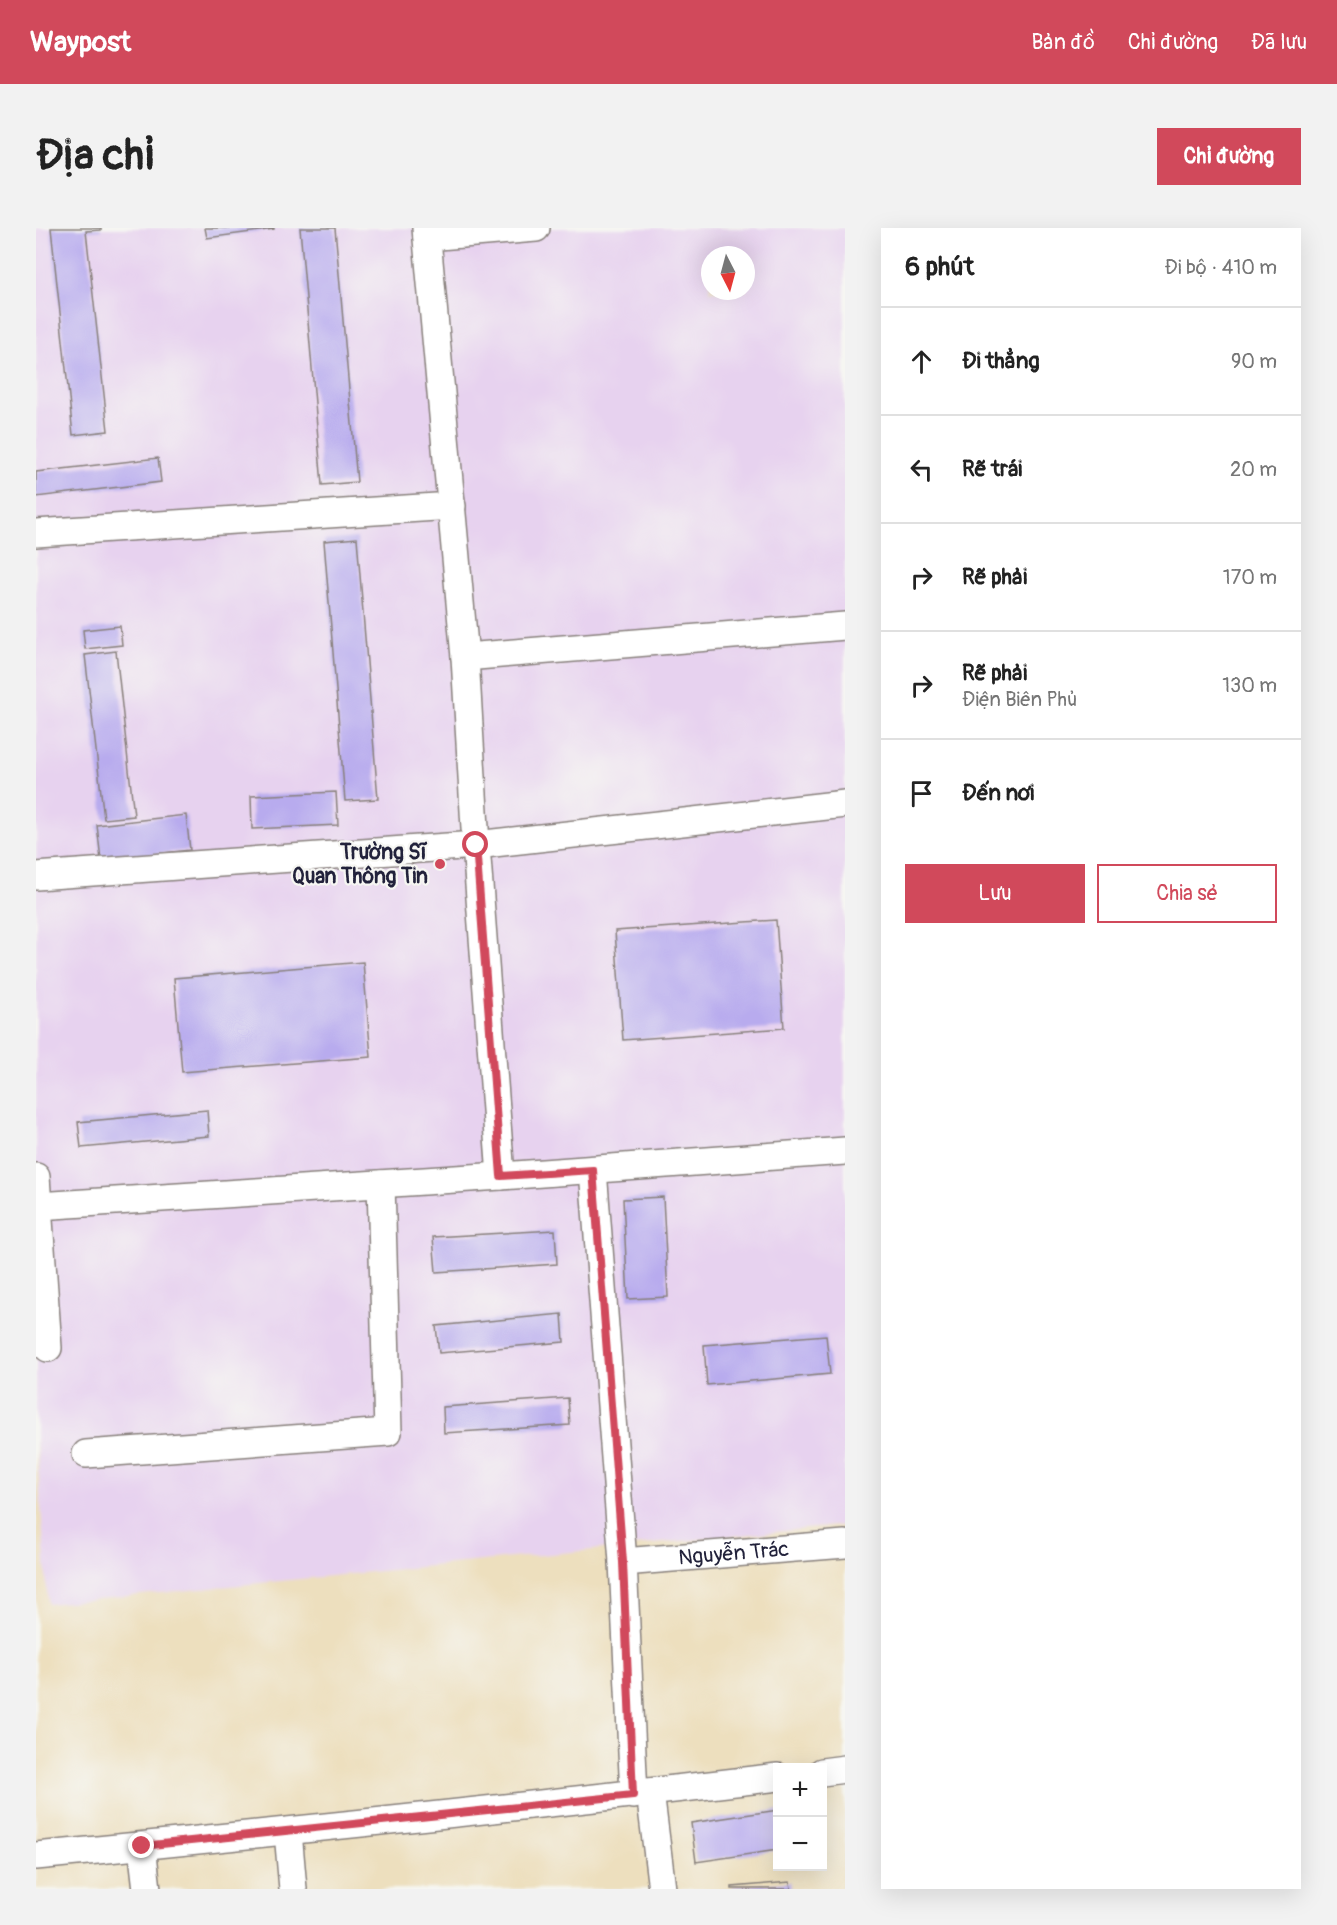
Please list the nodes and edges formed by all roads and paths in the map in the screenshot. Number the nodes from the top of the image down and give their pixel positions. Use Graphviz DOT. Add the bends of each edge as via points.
graph roads {
  1 [pos="536,228"];
  2 [pos="427,232"];
  3 [pos="452,506"];
  4 [pos="36,533"];
  5 [pos="845,626"];
  6 [pos="465,657"];
  7 [pos="845,804"];
  8 [pos="476,845"];
  9 [pos="36,876"];
  10 [pos="845,1151"];
  11 [pos="593,1170"];
  12 [pos="501,1176"];
  13 [pos="36,1177"];
  14 [pos="381,1184"];
  15 [pos="38,1206"];
  16 [pos="48,1348"];
  17 [pos="86,1454"];
  18 [pos="845,1544"];
  19 [pos="623,1562"];
  20 [pos="845,1770"];
  21 [pos="827,1772"];
  22 [pos="773,1778"];
  23 [pos="642,1794"];
  24 [pos="288,1832"];
  25 [pos="142,1846"];
  26 [pos="36,1856"];
  27 [pos="147,1889"];
  28 [pos="292,1889"];
  29 [pos="662,1889"];
  1 -- 2 [label="street"];
  2 -- 3 [label="street"];
  3 -- 4 [label="street"];
  3 -- 6 [label="street"];
  5 -- 6 [label="street"];
  6 -- 8 [label="street"];
  7 -- 8 [label="street"];
  8 -- 9 [label="street"];
  8 -- 12 [label="street"];
  10 -- 11 [label="street"];
  11 -- 12 [label="street"];
  11 -- 19 [label="street"];
  12 -- 14 [label="street"];
  13 -- 15 [label="street"];
  14 -- 15 [label="street"];
  14 -- 17 [label="street" via="388,1432"];
  15 -- 16 [label="street"];
  18 -- 19 [label="street, Nguyễn Trác"];
  19 -- 23 [label="street"];
  20 -- 21 [label="street"];
  22 -- 23 [label="street"];
  23 -- 24 [label="street"];
  23 -- 29 [label="street"];
  24 -- 25 [label="street"];
  24 -- 28 [label="street"];
  25 -- 26 [label="street"];
  25 -- 27 [label="street"];
}
